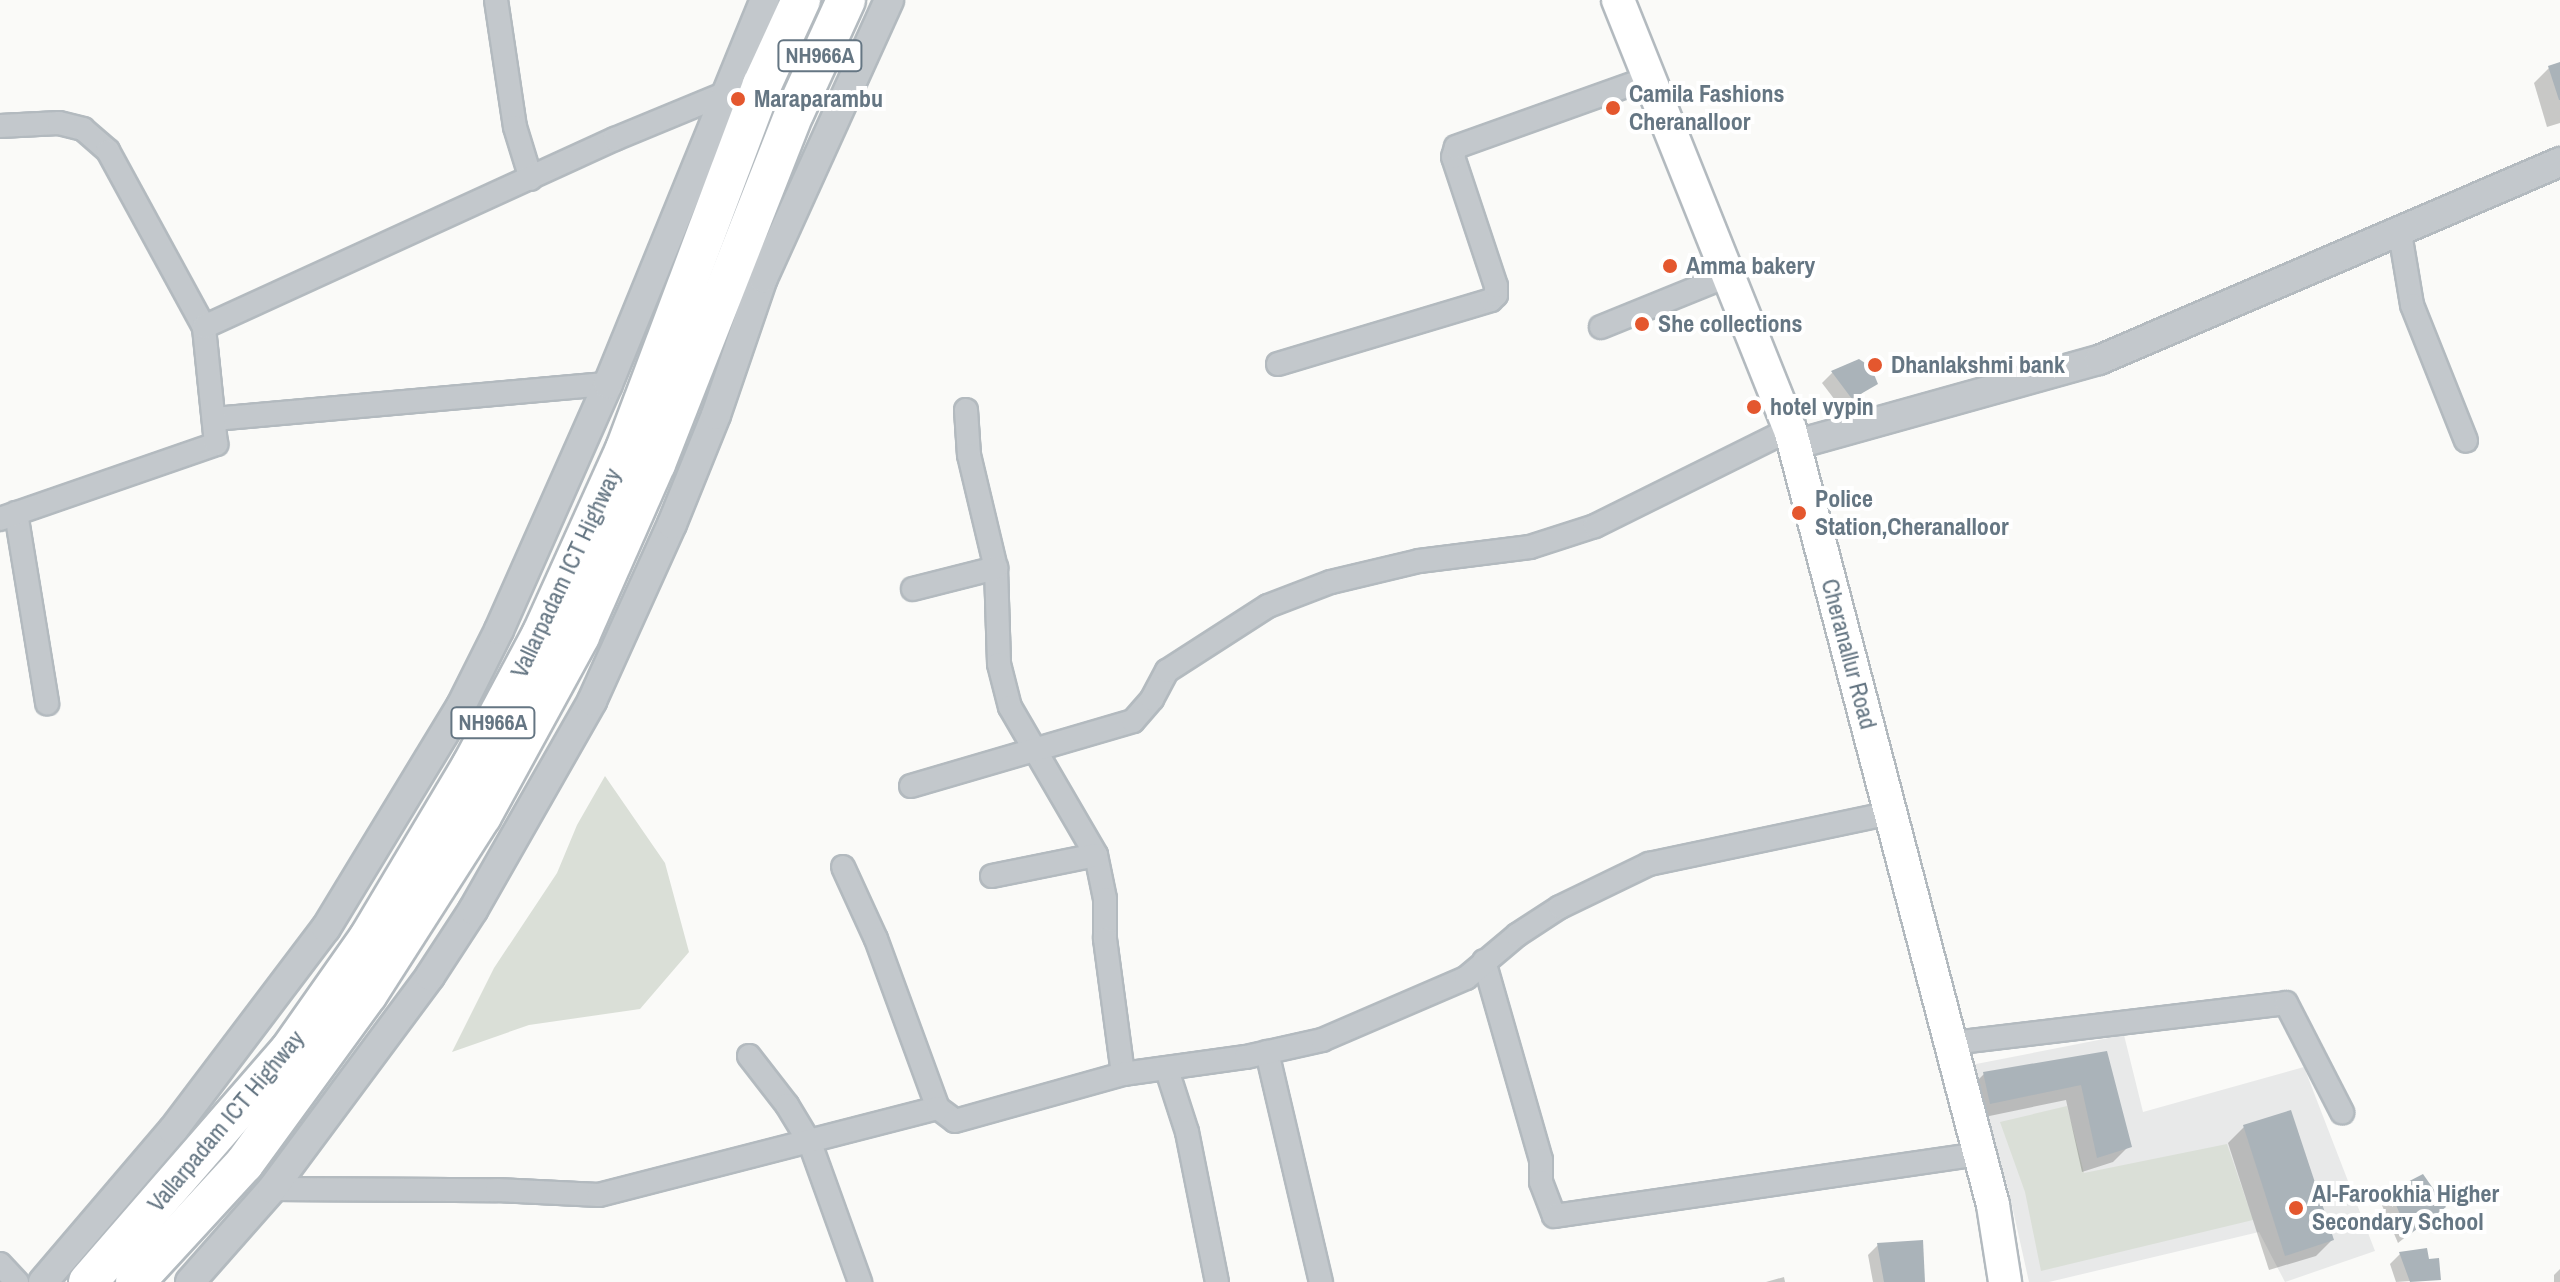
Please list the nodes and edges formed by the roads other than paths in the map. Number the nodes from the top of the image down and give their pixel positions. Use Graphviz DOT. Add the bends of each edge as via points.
graph roads {
  1 [pos="496,0"];
  2 [pos="846,0"];
  3 [pos="889,0"];
  4 [pos="1618,0"];
  5 [pos="785,9"];
  6 [pos="825,43"];
  7 [pos="1651,77"];
  8 [pos="744,89"];
  9 [pos="0,126"];
  10 [pos="2560,162"];
  11 [pos="531,179"];
  12 [pos="2400,233"];
  13 [pos="718,254"];
  14 [pos="1729,275"];
  15 [pos="204,327"];
  16 [pos="1601,327"];
  17 [pos="1278,364"];
  18 [pos="608,384"];
  19 [pos="966,410"];
  20 [pos="214,419"];
  21 [pos="1792,437"];
  22 [pos="2466,441"];
  23 [pos="640,457"];
  24 [pos="8,516"];
  25 [pos="996,568"];
  26 [pos="913,589"];
  27 [pos="47,703"];
  28 [pos="1037,751"];
  29 [pos="911,786"];
  30 [pos="1891,813"];
  31 [pos="1096,855"];
  32 [pos="843,867"];
  33 [pos="992,876"];
  34 [pos="1484,961"];
  35 [pos="1952,1043"];
  36 [pos="1267,1052"];
  37 [pos="749,1056"];
  38 [pos="1167,1070"];
  39 [pos="1123,1074"];
  40 [pos="938,1108"];
  41 [pos="2342,1112"];
  42 [pos="810,1143"];
  43 [pos="1980,1154"];
  44 [pos="272,1189"];
  45 [pos="0,1264"];
  46 [pos="17,1282"];
  47 [pos="43,1282"];
  48 [pos="88,1282"];
  49 [pos="135,1282"];
  50 [pos="190,1282"];
  51 [pos="860,1282"];
  52 [pos="1217,1282"];
  53 [pos="1321,1282"];
  54 [pos="2005,1282"];
  1 -- 11 [label="street" via="515,127"];
  2 -- 6 [label="highway, Vallarpadam ICT Highway / NH966A"];
  3 -- 13 [label="street"];
  4 -- 7 [label="main road, Cheranallur Road"];
  5 -- 6 [label="highway"];
  5 -- 8 [label="highway, Vallarpadam ICT Highway / NH966A"];
  6 -- 13 [label="highway, Vallarpadam ICT Highway / NH966A" via="795,112"];
  7 -- 14 [label="main road, Cheranallur Road"];
  7 -- 17 [label="street" via="1456,147 1453,157 1496,286 1491,300"];
  8 -- 11 [label="street" via="615,139"];
  8 -- 13 [label="highway, Vallarpadam ICT Highway / NH966A"];
  9 -- 15 [label="street" via="59,123 83,129 108,151"];
  10 -- 12 [label="street"];
  11 -- 15 [label="street"];
  12 -- 21 [label="street" via="2099,360"];
  12 -- 22 [label="street" via="2412,305"];
  13 -- 18 [label="street"];
  13 -- 23 [label="highway, Vallarpadam ICT Highway / NH966A"];
  13 -- 44 [label="street" via="716,415 592,701 447,950"];
  14 -- 16 [label="street"];
  14 -- 21 [label="main road, Cheranallur Road"];
  15 -- 20 [label="street"];
  18 -- 20 [label="street"];
  18 -- 47 [label="street" via="467,693 372,855 326,928 182,1118"];
  19 -- 25 [label="street" via="969,455"];
  20 -- 24 [label="street" via="216,444"];
  21 -- 28 [label="street" via="1595,526 1530,547 1419,561 1331,582 1268,606 1167,671 1133,721"];
  21 -- 30 [label="main road, Cheranallur Road"];
  23 -- 48 [label="highway, Vallarpadam ICT Highway / NH966A" via="471,766 369,937 289,1051"];
  23 -- 49 [label="highway, Vallarpadam ICT Highway / NH966A" via="580,636 482,816 368,994 244,1164"];
  24 -- 27 [label="street"];
  25 -- 26 [label="street"];
  25 -- 28 [label="street" via="999,664 1010,707"];
  28 -- 29 [label="street"];
  28 -- 31 [label="street"];
  30 -- 34 [label="street" via="1649,864 1560,907"];
  30 -- 35 [label="main road, Cheranallur Road"];
  31 -- 33 [label="street"];
  31 -- 39 [label="street"];
  32 -- 40 [label="street" via="876,939"];
  34 -- 36 [label="street" via="1466,978 1322,1040"];
  34 -- 43 [label="street" via="1554,1216"];
  35 -- 41 [label="street" via="2286,1003"];
  35 -- 43 [label="main road, Cheranallur Road"];
  36 -- 38 [label="street"];
  36 -- 53 [label="street"];
  37 -- 42 [label="street"];
  38 -- 39 [label="street"];
  38 -- 52 [label="street" via="1187,1132"];
  39 -- 40 [label="street" via="955,1121"];
  40 -- 42 [label="street"];
  42 -- 44 [label="street" via="599,1195"];
  42 -- 51 [label="street"];
  43 -- 54 [label="main road, Cheranallur Road"];
  44 -- 50 [label="street"];
  45 -- 46 [label="street"];
}
